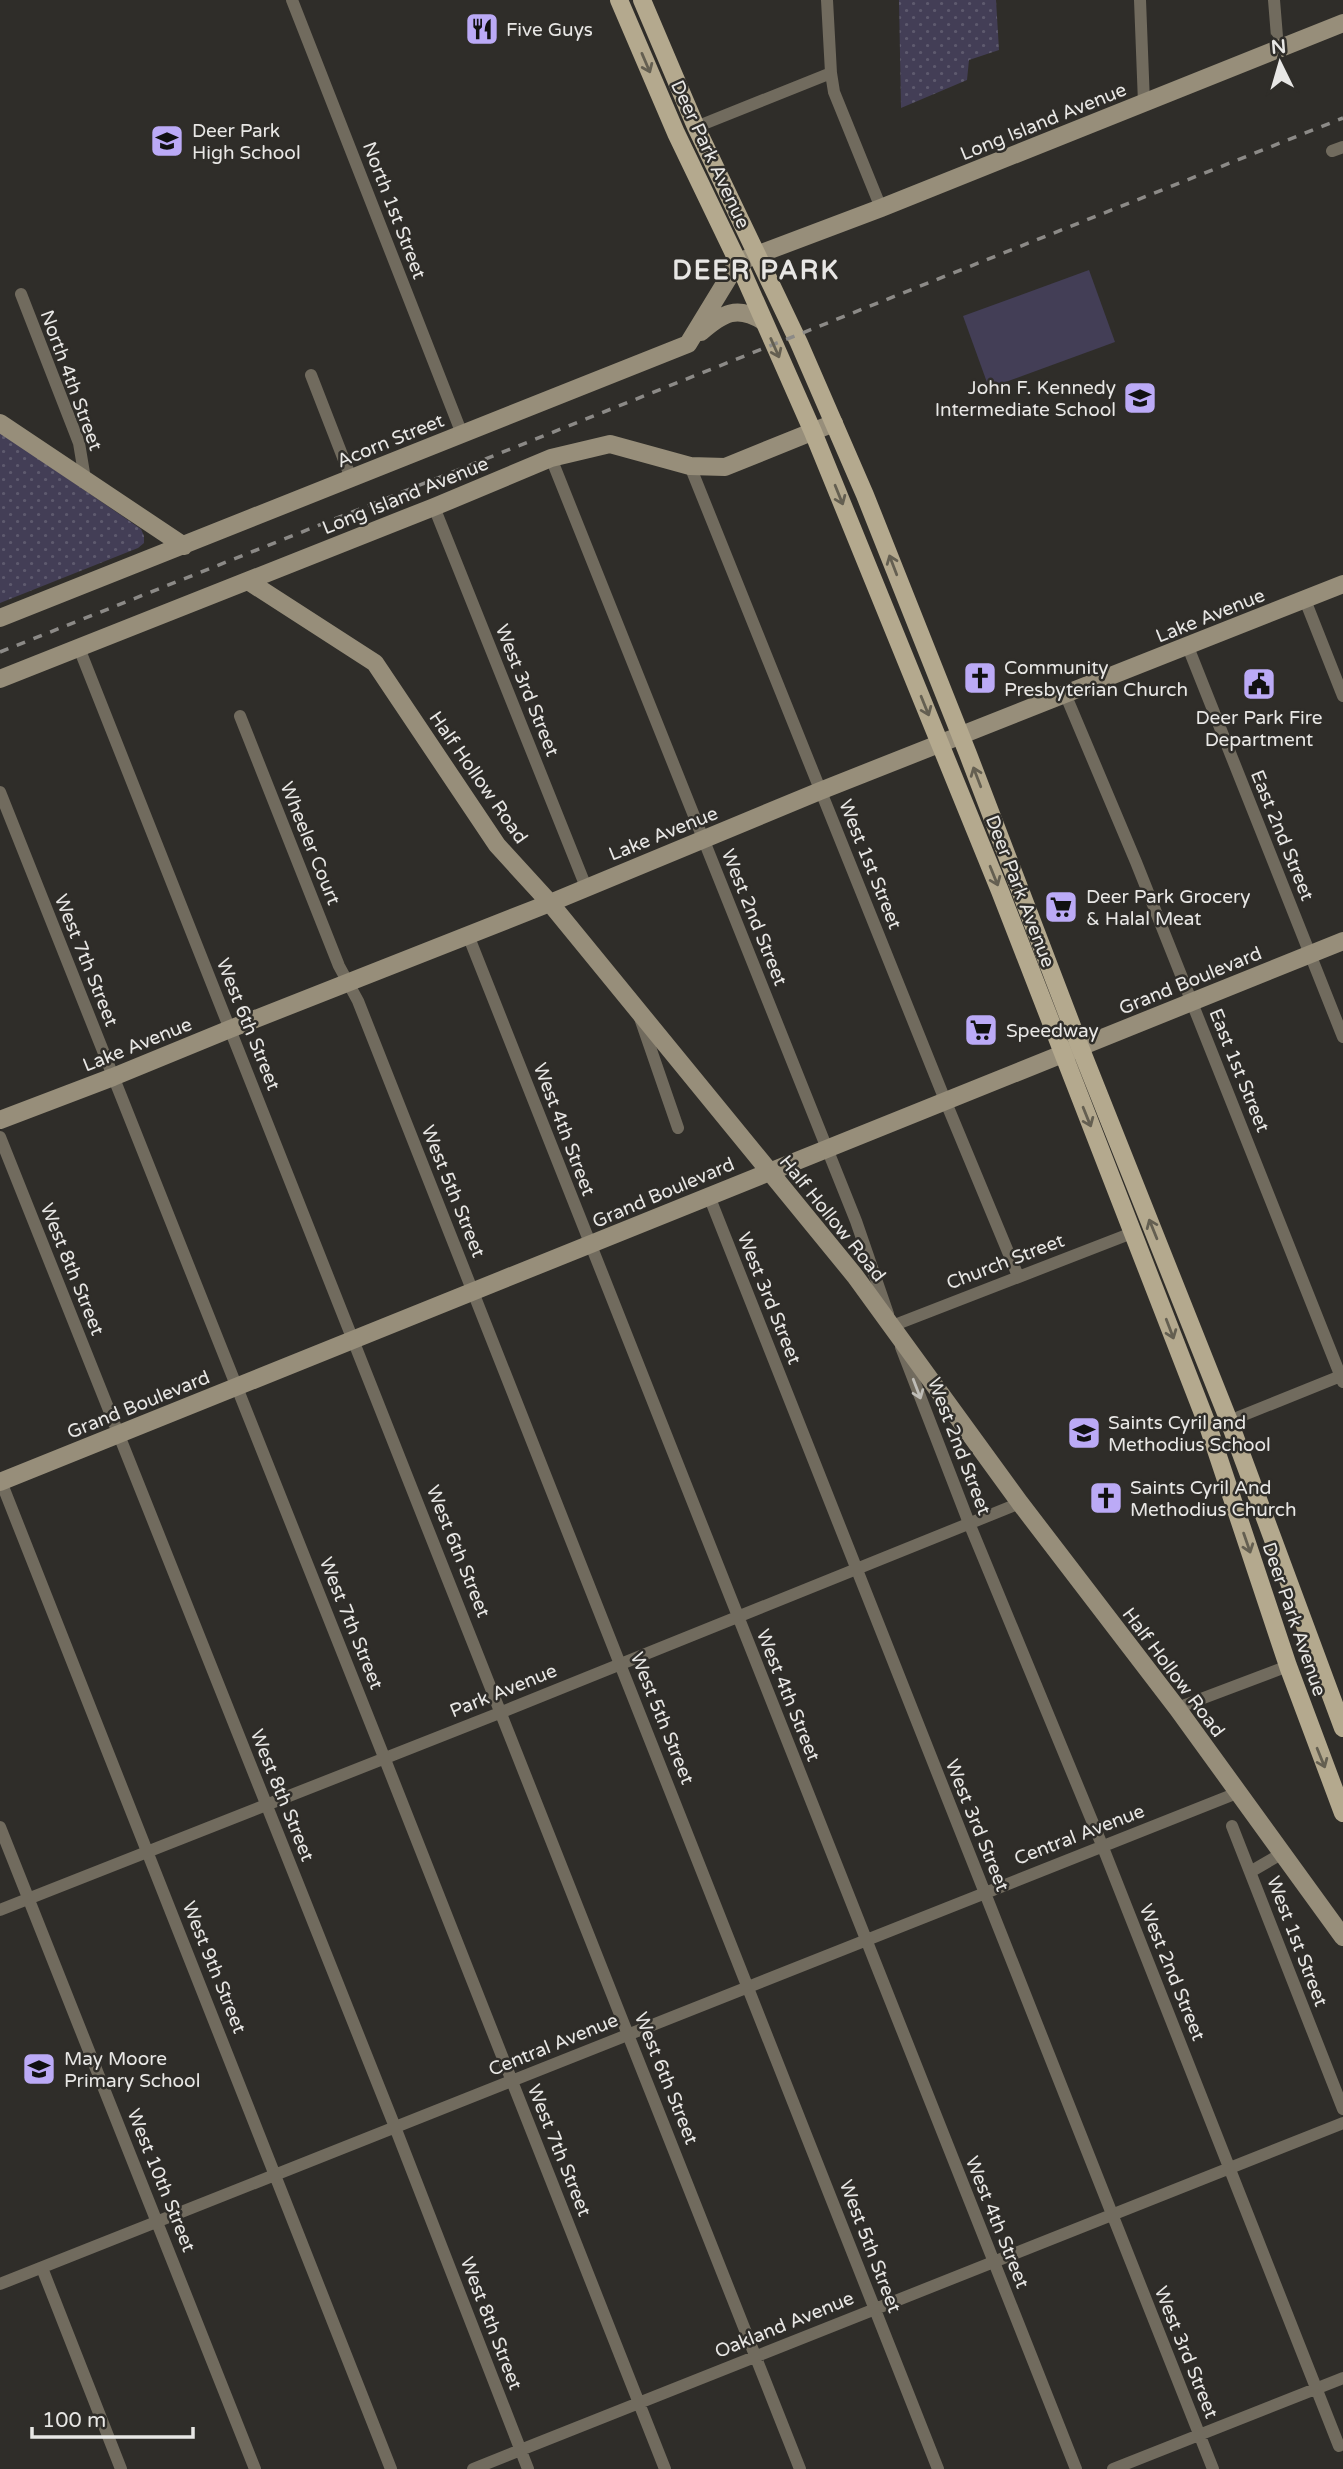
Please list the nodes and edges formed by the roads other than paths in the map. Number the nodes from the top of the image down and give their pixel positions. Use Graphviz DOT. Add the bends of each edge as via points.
graph roads {
  1 [pos="292,0"];
  2 [pos="619,0"];
  3 [pos="827,0"];
  4 [pos="1140,0"];
  5 [pos="1274,0"];
  6 [pos="641,4"];
  7 [pos="1343,23"];
  8 [pos="1278,49"];
  9 [pos="831,73"];
  10 [pos="1144,103"];
  11 [pos="696,127"];
  12 [pos="881,208"];
  13 [pos="757,255"];
  14 [pos="738,262"];
  15 [pos="21,294"];
  16 [pos="763,321"];
  17 [pos="688,344"];
  18 [pos="311,375"];
  19 [pos="0,423"];
  20 [pos="834,424"];
  21 [pos="813,432"];
  22 [pos="462,434"];
  23 [pos="551,458"];
  24 [pos="690,466"];
  25 [pos="351,478"];
  26 [pos="85,479"];
  27 [pos="434,507"];
  28 [pos="184,546"];
  29 [pos="248,581"];
  30 [pos="1343,584"];
  31 [pos="1305,600"];
  32 [pos="0,618"];
  33 [pos="1188,647"];
  34 [pos="79,648"];
  35 [pos="0,679"];
  36 [pos="1066,695"];
  37 [pos="1343,696"];
  38 [pos="240,716"];
  39 [pos="961,737"];
  40 [pos="941,745"];
  41 [pos="820,791"];
  42 [pos="0,792"];
  43 [pos="703,839"];
  44 [pos="586,887"];
  45 [pos="550,903"];
  46 [pos="468,935"];
  47 [pos="1343,942"];
  48 [pos="1310,954"];
  49 [pos="348,983"];
  50 [pos="1192,1001"];
  51 [pos="637,1011"];
  52 [pos="230,1028"];
  53 [pos="1343,1037"];
  54 [pos="1080,1046"];
  55 [pos="1061,1054"];
  56 [pos="113,1077"];
  57 [pos="945,1100"];
  58 [pos="0,1120"];
  59 [pos="678,1128"];
  60 [pos="0,1137"];
  61 [pos="826,1148"];
  62 [pos="768,1171"];
  63 [pos="709,1196"];
  64 [pos="1132,1233"];
  65 [pos="590,1245"];
  66 [pos="1018,1276"];
  67 [pos="474,1292"];
  68 [pos="892,1325"];
  69 [pos="355,1340"];
  70 [pos="1342,1378"];
  71 [pos="237,1387"];
  72 [pos="1229,1421"];
  73 [pos="1209,1429"];
  74 [pos="119,1435"];
  75 [pos="0,1481"];
  76 [pos="1020,1503"];
  77 [pos="969,1523"];
  78 [pos="856,1569"];
  79 [pos="737,1617"];
  80 [pos="621,1663"];
  81 [pos="1288,1666"];
  82 [pos="1177,1709"];
  83 [pos="502,1712"];
  84 [pos="1343,1728"];
  85 [pos="384,1757"];
  86 [pos="1237,1793"];
  87 [pos="266,1806"];
  88 [pos="1343,1813"];
  89 [pos="1232,1826"];
  90 [pos="0,1827"];
  91 [pos="1102,1845"];
  92 [pos="148,1851"];
  93 [pos="1281,1854"];
  94 [pos="1250,1872"];
  95 [pos="984,1892"];
  96 [pos="28,1899"];
  97 [pos="0,1910"];
  98 [pos="1341,1932"];
  99 [pos="866,1941"];
  100 [pos="749,1987"];
  101 [pos="629,2034"];
  102 [pos="512,2080"];
  103 [pos="1343,2109"];
  104 [pos="1343,2123"];
  105 [pos="395,2127"];
  106 [pos="1230,2168"];
  107 [pos="277,2175"];
  108 [pos="1112,2216"];
  109 [pos="158,2221"];
  110 [pos="992,2261"];
  111 [pos="42,2268"];
  112 [pos="0,2284"];
  113 [pos="875,2309"];
  114 [pos="757,2356"];
  115 [pos="1343,2378"];
  116 [pos="1317,2388"];
  117 [pos="639,2403"];
  118 [pos="1200,2434"];
  119 [pos="1339,2446"];
  120 [pos="521,2451"];
  121 [pos="121,2469"];
  122 [pos="255,2469"];
  123 [pos="391,2469"];
  124 [pos="473,2469"];
  125 [pos="527,2469"];
  126 [pos="664,2469"];
  127 [pos="800,2469"];
  128 [pos="938,2469"];
  129 [pos="1076,2469"];
  130 [pos="1113,2469"];
  131 [pos="1213,2469"];
  1 -- 22 [label="street, North 1st Street"];
  2 -- 14 [label="main road, Deer Park Avenue, one-way"];
  3 -- 9 [label="street"];
  4 -- 10 [label="street"];
  5 -- 8 [label="street"];
  6 -- 11 [label="main road, Deer Park Avenue"];
  7 -- 8 [label="street, Long Island Avenue"];
  8 -- 10 [label="street, Long Island Avenue"];
  9 -- 11 [label="street"];
  9 -- 12 [label="street" via="834,92"];
  10 -- 12 [label="street, Long Island Avenue"];
  11 -- 13 [label="main road, Deer Park Avenue"];
  12 -- 13 [label="street, Long Island Avenue"];
  13 -- 14 [label="street"];
  13 -- 20 [label="main road, Deer Park Avenue"];
  14 -- 16 [label="main road, Deer Park Avenue"];
  14 -- 17 [label="street"];
  15 -- 26 [label="street, North 4th Street" via="79,443"];
  16 -- 17 [label="street, Acorn Street" via="747,312 728,313"];
  16 -- 21 [label="main road, Deer Park Avenue, one-way"];
  17 -- 22 [label="street, Acorn Street"];
  18 -- 25 [label="street"];
  19 -- 26 [label="street"];
  20 -- 21 [label="street, Long Island Avenue"];
  39 -- 20 [label="main road, Deer Park Avenue, one-way"];
  21 -- 24 [label="street, Long Island Avenue" via="724,467"];
  21 -- 40 [label="main road, Deer Park Avenue, one-way"];
  22 -- 25 [label="street, Acorn Street"];
  23 -- 24 [label="street, Long Island Avenue" via="610,444"];
  23 -- 27 [label="street, Long Island Avenue"];
  23 -- 43 [label="street, West 2nd Street"];
  24 -- 41 [label="street, West 1st Street"];
  25 -- 28 [label="street, Acorn Street"];
  26 -- 28 [label="street"];
  27 -- 29 [label="street, Long Island Avenue"];
  27 -- 44 [label="street, West 3rd Street"];
  28 -- 32 [label="street, Acorn Street"];
  29 -- 34 [label="street, Long Island Avenue"];
  29 -- 45 [label="street, Half Hollow Road" via="375,663 497,845"];
  30 -- 31 [label="street, Lake Avenue"];
  31 -- 33 [label="street, Lake Avenue"];
  31 -- 37 [label="street"];
  33 -- 36 [label="street, Lake Avenue"];
  33 -- 48 [label="street, East 2nd Street"];
  34 -- 35 [label="street, Long Island Avenue"];
  34 -- 52 [label="street, West 6th Street"];
  36 -- 39 [label="street, Lake Avenue"];
  36 -- 50 [label="street, East 1st Street"];
  38 -- 49 [label="street, Wheeler Court"];
  39 -- 40 [label="street, Lake Avenue"];
  54 -- 39 [label="main road, Deer Park Avenue, one-way"];
  40 -- 41 [label="street, Lake Avenue"];
  40 -- 55 [label="main road, Deer Park Avenue, one-way"];
  41 -- 43 [label="street, Lake Avenue"];
  41 -- 57 [label="street, West 1st Street"];
  42 -- 56 [label="street, West 7th Street"];
  43 -- 44 [label="street, Lake Avenue"];
  43 -- 61 [label="street, West 2nd Street"];
  44 -- 45 [label="street, Lake Avenue"];
  45 -- 46 [label="street, Lake Avenue"];
  45 -- 51 [label="street, Half Hollow Road"];
  46 -- 49 [label="street, Lake Avenue"];
  46 -- 65 [label="street, West 4th Street"];
  47 -- 48 [label="street, Grand Boulevard"];
  48 -- 50 [label="street, Grand Boulevard"];
  48 -- 53 [label="street, East 2nd Street"];
  49 -- 52 [label="street, Lake Avenue"];
  49 -- 67 [label="street, West 5th Street"];
  50 -- 54 [label="street, Grand Boulevard"];
  50 -- 70 [label="street, East 1st Street"];
  51 -- 59 [label="street"];
  51 -- 62 [label="street, Half Hollow Road"];
  52 -- 56 [label="street, Lake Avenue"];
  52 -- 69 [label="street, West 6th Street"];
  54 -- 55 [label="street, Grand Boulevard"];
  72 -- 54 [label="main road, Deer Park Avenue, one-way"];
  55 -- 57 [label="street, Grand Boulevard"];
  55 -- 64 [label="main road, Deer Park Avenue, one-way"];
  56 -- 58 [label="street, Lake Avenue"];
  56 -- 71 [label="street, West 7th Street"];
  57 -- 61 [label="street, Grand Boulevard"];
  57 -- 66 [label="street, West 1st Street"];
  60 -- 74 [label="street, West 8th Street"];
  61 -- 62 [label="street, Grand Boulevard"];
  61 -- 68 [label="street, West 2nd Street"];
  62 -- 63 [label="street, Grand Boulevard"];
  62 -- 68 [label="street, Half Hollow Road"];
  63 -- 65 [label="street, Grand Boulevard"];
  63 -- 78 [label="street, West 3rd Street"];
  64 -- 66 [label="street, Church Street"];
  64 -- 73 [label="main road, Deer Park Avenue, one-way"];
  65 -- 67 [label="street, Grand Boulevard"];
  65 -- 79 [label="street, West 4th Street"];
  66 -- 68 [label="street, Church Street"];
  67 -- 69 [label="street, Grand Boulevard"];
  67 -- 80 [label="street, West 5th Street"];
  68 -- 76 [label="street, Half Hollow Road"];
  68 -- 77 [label="street, West 2nd Street, one-way"];
  69 -- 71 [label="street, Grand Boulevard"];
  69 -- 83 [label="street, West 6th Street"];
  70 -- 72 [label="street"];
  71 -- 74 [label="street, Grand Boulevard"];
  71 -- 85 [label="street, West 7th Street"];
  72 -- 73 [label="street"];
  72 -- 84 [label="main road, Deer Park Avenue"];
  73 -- 81 [label="main road, Deer Park Avenue, one-way"];
  74 -- 75 [label="street, Grand Boulevard"];
  74 -- 87 [label="street, West 8th Street"];
  75 -- 92 [label="street, West 9th Street"];
  76 -- 77 [label="street, Park Avenue"];
  76 -- 82 [label="street, Half Hollow Road"];
  77 -- 78 [label="street, Park Avenue"];
  77 -- 91 [label="street, West 2nd Street"];
  78 -- 79 [label="street, Park Avenue"];
  78 -- 95 [label="street, West 3rd Street"];
  79 -- 80 [label="street, Park Avenue"];
  79 -- 99 [label="street, West 4th Street"];
  80 -- 83 [label="street, Park Avenue"];
  80 -- 100 [label="street, West 5th Street"];
  81 -- 82 [label="street"];
  81 -- 88 [label="main road, Deer Park Avenue, one-way"];
  82 -- 86 [label="street, Half Hollow Road"];
  83 -- 85 [label="street, Park Avenue"];
  83 -- 101 [label="street, West 6th Street"];
  85 -- 87 [label="street, Park Avenue"];
  85 -- 102 [label="street, West 7th Street"];
  86 -- 91 [label="street, Central Avenue"];
  86 -- 93 [label="street, Half Hollow Road"];
  87 -- 92 [label="street, Park Avenue"];
  87 -- 105 [label="street, West 8th Street"];
  89 -- 94 [label="street, West 1st Street"];
  90 -- 96 [label="street, West 10th Street"];
  91 -- 95 [label="street, Central Avenue"];
  91 -- 106 [label="street, West 2nd Street"];
  92 -- 96 [label="street, Park Avenue"];
  92 -- 107 [label="street, West 9th Street"];
  93 -- 94 [label="street"];
  93 -- 98 [label="street, Half Hollow Road"];
  94 -- 103 [label="street, West 1st Street"];
  95 -- 99 [label="street, Central Avenue"];
  95 -- 108 [label="street, West 3rd Street"];
  96 -- 97 [label="street, Park Avenue"];
  96 -- 109 [label="street, West 10th Street"];
  99 -- 100 [label="street, Central Avenue"];
  99 -- 110 [label="street, West 4th Street"];
  100 -- 101 [label="street, Central Avenue"];
  100 -- 113 [label="street, West 5th Street"];
  101 -- 102 [label="street, Central Avenue"];
  101 -- 114 [label="street, West 6th Street"];
  102 -- 105 [label="street, Central Avenue"];
  102 -- 117 [label="street, West 7th Street"];
  104 -- 106 [label="street, Oakland Avenue"];
  105 -- 107 [label="street, Central Avenue"];
  105 -- 120 [label="street, West 8th Street"];
  106 -- 108 [label="street, Oakland Avenue"];
  106 -- 116 [label="street, West 2nd Street"];
  107 -- 109 [label="street, Central Avenue"];
  107 -- 123 [label="street, West 9th Street"];
  108 -- 110 [label="street, Oakland Avenue"];
  108 -- 118 [label="street, West 3rd Street"];
  109 -- 111 [label="street, Central Avenue"];
  109 -- 122 [label="street, West 10th Street"];
  110 -- 113 [label="street, Oakland Avenue"];
  110 -- 129 [label="street, West 4th Street"];
  111 -- 112 [label="street, Central Avenue"];
  111 -- 121 [label="street"];
  113 -- 114 [label="street, Oakland Avenue"];
  113 -- 128 [label="street, West 5th Street"];
  114 -- 117 [label="street, Oakland Avenue"];
  114 -- 127 [label="street, West 6th Street"];
  115 -- 116 [label="street"];
  116 -- 118 [label="street"];
  116 -- 119 [label="street, West 2nd Street"];
  117 -- 120 [label="street, Oakland Avenue"];
  117 -- 126 [label="street, West 7th Street"];
  118 -- 130 [label="street"];
  118 -- 131 [label="street, West 3rd Street"];
  120 -- 124 [label="street, Oakland Avenue"];
  120 -- 125 [label="street, West 8th Street"];
}
